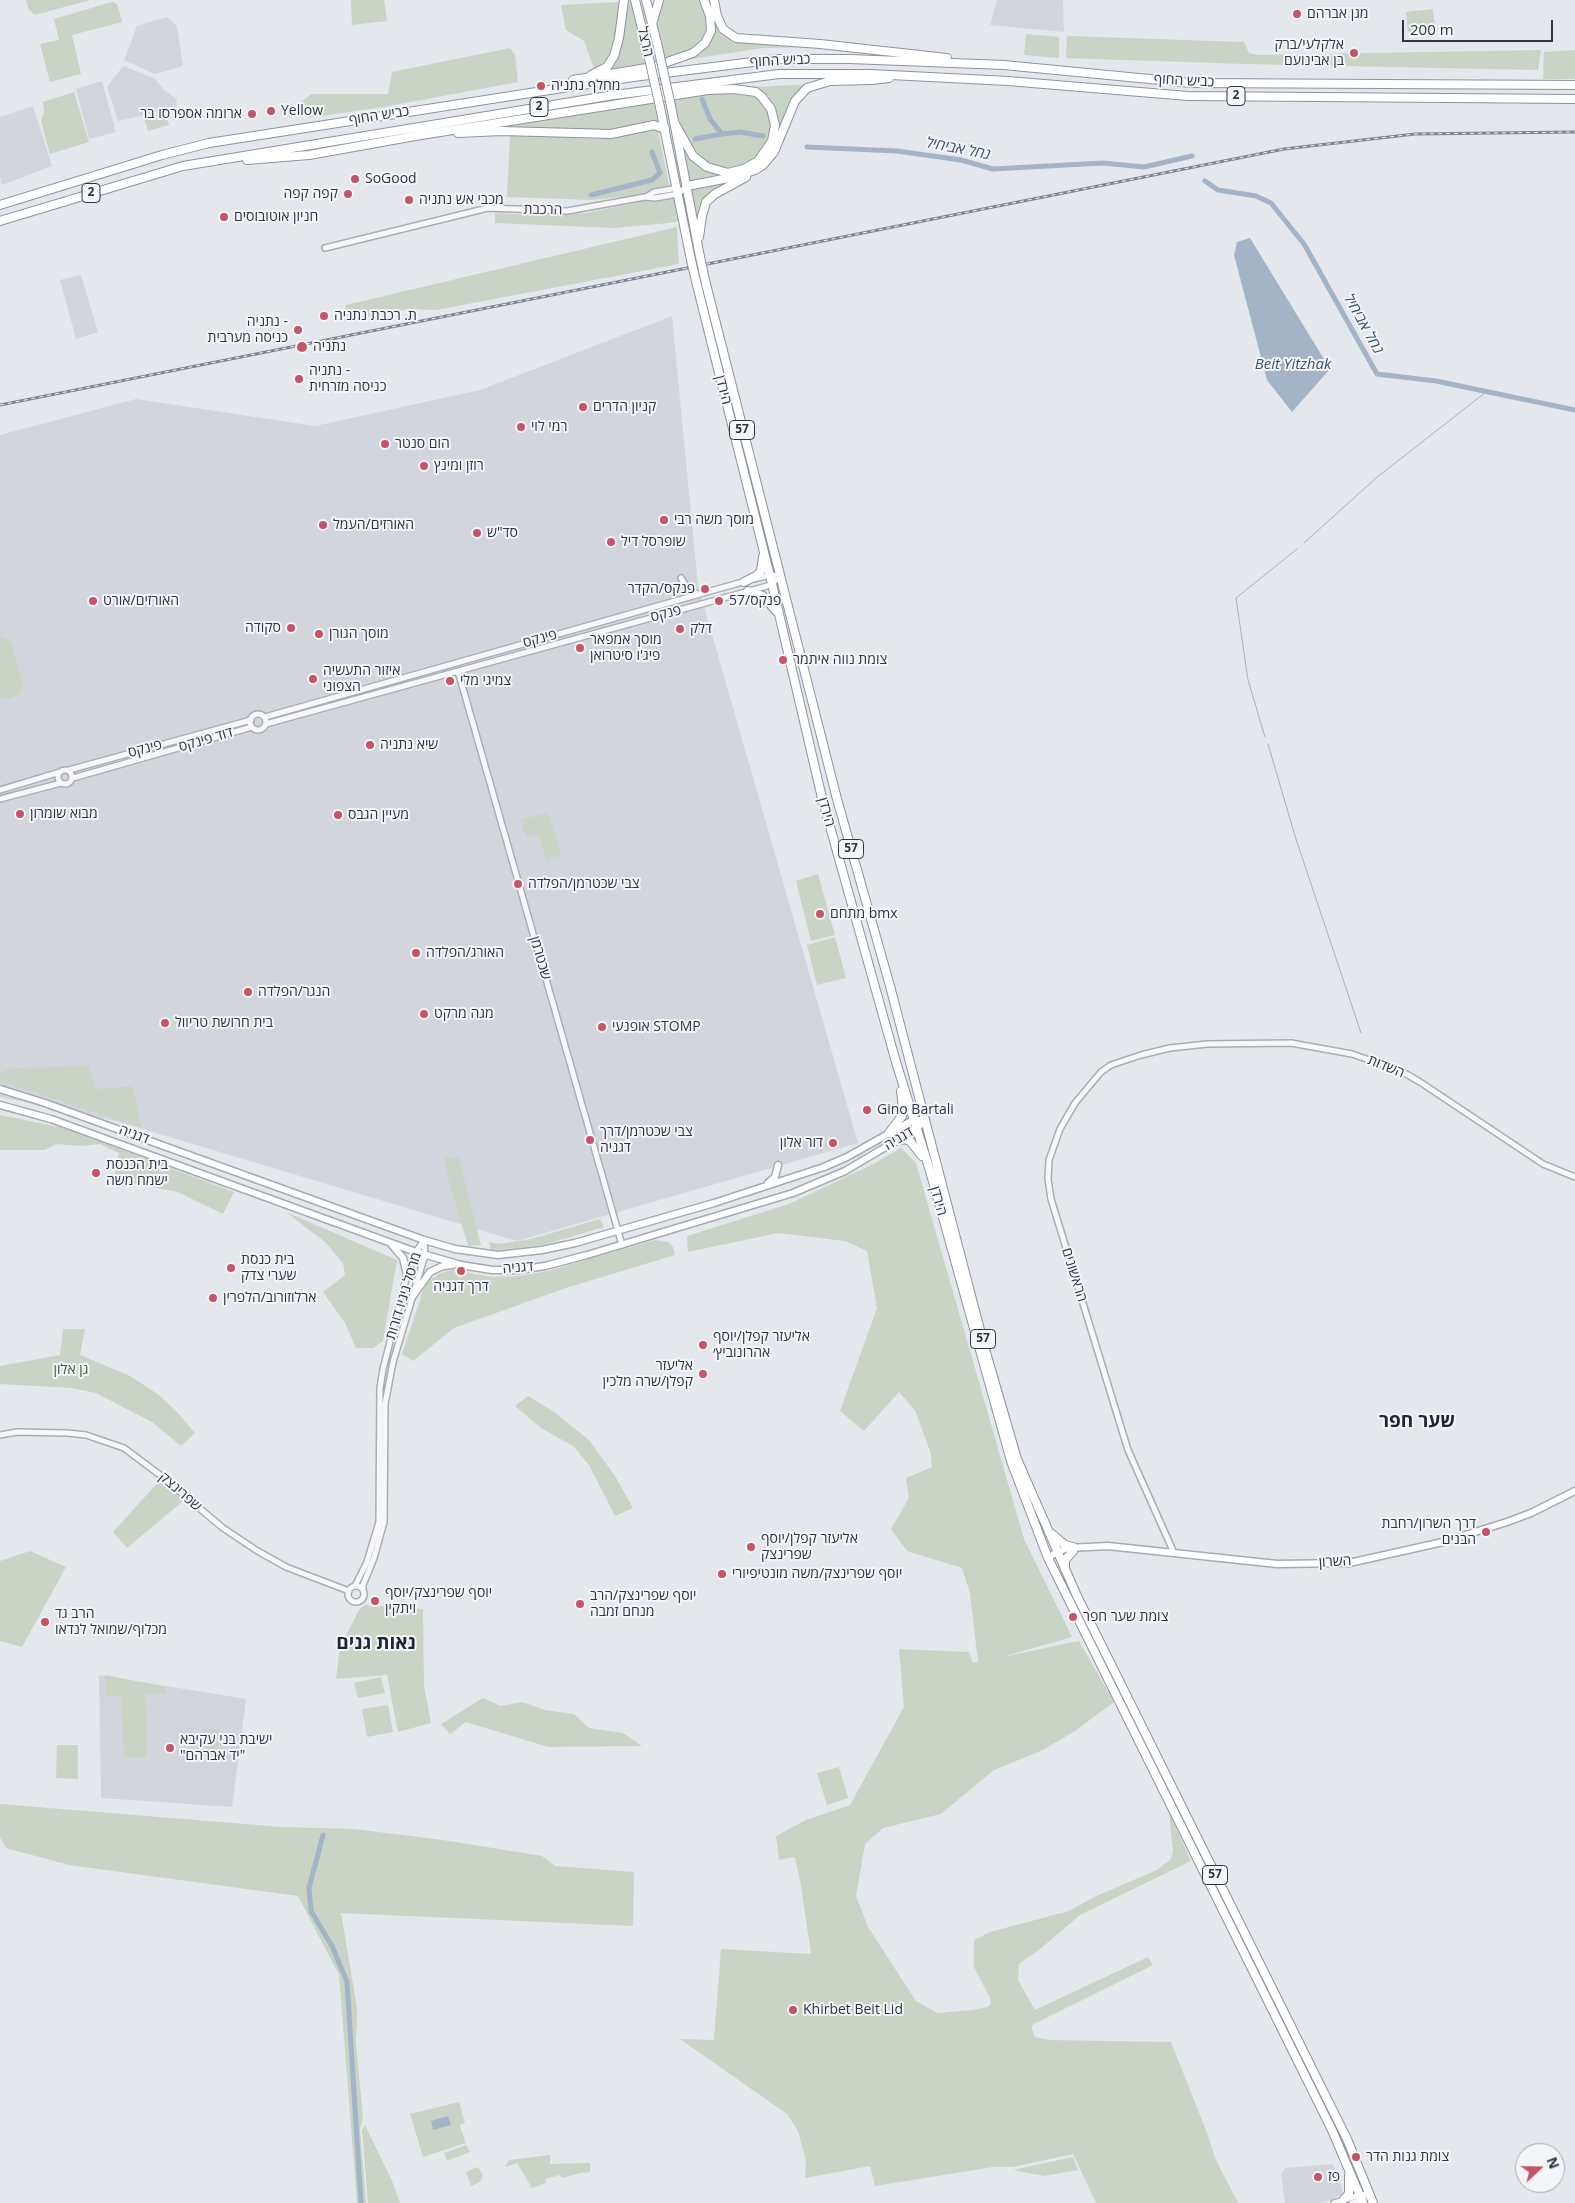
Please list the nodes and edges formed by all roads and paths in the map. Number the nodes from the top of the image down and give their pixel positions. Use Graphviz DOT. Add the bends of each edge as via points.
graph roads {
  1 [pos="624,0"];
  2 [pos="635,0"];
  3 [pos="646,0"];
  4 [pos="659,0"];
  5 [pos="704,0"];
  6 [pos="714,0"];
  7 [pos="653,28"];
  8 [pos="1004,65"];
  9 [pos="897,76"];
  10 [pos="573,80"];
  11 [pos="666,82"];
  12 [pos="1575,85"];
  13 [pos="536,92"];
  14 [pos="1575,99"];
  15 [pos="674,122"];
  16 [pos="665,129"];
  17 [pos="421,135"];
  18 [pos="770,158"];
  19 [pos="183,166"];
  20 [pos="681,190"];
  21 [pos="0,205"];
  22 [pos="0,221"];
  23 [pos="698,247"];
  24 [pos="325,248"];
  25 [pos="762,545"];
  26 [pos="770,574"];
  27 [pos="780,576"];
  28 [pos="681,578"];
  29 [pos="744,582"];
  30 [pos="772,584"];
  31 [pos="748,591"];
  32 [pos="699,595"];
  33 [pos="780,618"];
  34 [pos="458,671"];
  35 [pos="265,717"];
  36 [pos="251,720"];
  37 [pos="266,724"];
  38 [pos="252,726"];
  39 [pos="69,770"];
  40 [pos="60,772"];
  41 [pos="73,778"];
  42 [pos="61,783"];
  43 [pos="0,790"];
  44 [pos="0,799"];
  45 [pos="1170,1048"];
  46 [pos="896,1062"];
  47 [pos="0,1089"];
  48 [pos="0,1105"];
  49 [pos="913,1120"];
  50 [pos="926,1120"];
  51 [pos="916,1129"];
  52 [pos="889,1133"];
  53 [pos="895,1141"];
  54 [pos="927,1163"];
  55 [pos="778,1165"];
  56 [pos="1575,1177"];
  57 [pos="760,1188"];
  58 [pos="618,1231"];
  59 [pos="424,1240"];
  60 [pos="390,1242"];
  61 [pos="622,1245"];
  62 [pos="416,1252"];
  63 [pos="424,1255"];
  64 [pos="457,1264"];
  65 [pos="407,1276"];
  66 [pos="413,1296"];
  67 [pos="0,1435"];
  68 [pos="1575,1491"];
  69 [pos="1048,1531"];
  70 [pos="1073,1549"];
  71 [pos="1174,1553"];
  72 [pos="1058,1554"];
  73 [pos="1048,1558"];
  74 [pos="1066,1573"];
  75 [pos="355,1586"];
  76 [pos="363,1589"];
  77 [pos="349,1591"];
  78 [pos="1348,2166"];
  79 [pos="1370,2194"];
  80 [pos="1344,2199"];
  81 [pos="1361,2199"];
  82 [pos="1334,2203"];
  83 [pos="1352,2203"];
  84 [pos="1373,2203"];
  1 -- 10 [label="highway" via="617,49 611,62 593,74"];
  2 -- 16 [label="highway, הרצל, bridge"];
  3 -- 7 [label="highway, הרצל / 57"];
  4 -- 7 [label="highway"];
  5 -- 10 [label="highway" via="710,16 710,31 705,43 693,53 653,67"];
  6 -- 8 [label="highway" via="723,29 736,38 829,44"];
  7 -- 11 [label="highway, הרצל / 57, bridge"];
  8 -- 12 [label="highway, כביש החוף / 2" via="1191,83"];
  8 -- 13 [label="highway, כביש החוף / 2" via="777,59"];
  9 -- 14 [label="highway, כביש החוף / 2" via="1008,81 1188,96"];
  9 -- 18 [label="highway" via="830,81 807,88 790,108 778,145"];
  9 -- 19 [label="highway, כביש החוף / 2" via="779,74 702,83"];
  10 -- 13 [label="highway"];
  11 -- 15 [label="highway, הירדן / 57, bridge"];
  13 -- 21 [label="highway, כביש החוף / 2" via="209,143"];
  15 -- 17 [label="highway" via="693,156 707,167 721,172 744,169 758,161 769,148 774,134 774,117 762,96 734,89 708,90"];
  15 -- 20 [label="highway, הירדן / 57"];
  16 -- 17 [label="highway" via="654,125 611,134 502,131"];
  16 -- 20 [label="highway" via="672,168 680,180"];
  17 -- 19 [label="highway" via="309,155"];
  18 -- 20 [label="highway" via="746,174"];
  18 -- 23 [label="highway" via="756,172 706,202"];
  19 -- 22 [label="highway, כביש החוף / 2"];
  20 -- 23 [label="highway, הירדן / 57" via="691,209"];
  20 -- 24 [label="street, הרכבת" via="654,192 645,197 567,210 488,208"];
  20 -- 25 [label="highway, הירדן / 57, bridge" via="697,285"];
  23 -- 27 [label="highway, הירדן / 57, bridge"];
  25 -- 26 [label="highway, הירדן / 57"];
  25 -- 29 [label="highway" via="764,559 761,571"];
  26 -- 27 [label="street, פינקס"];
  26 -- 29 [label="street, פינקס"];
  26 -- 30 [label="highway, הירדן / 57"];
  27 -- 30 [label="street"];
  27 -- 50 [label="highway, הירדן / 57" via="837,799"];
  28 -- 32 [label="street" via="688,589"];
  29 -- 32 [label="street, פינקס"];
  30 -- 31 [label="street"];
  30 -- 33 [label="highway, הירדן / 57"];
  31 -- 33 [label="highway" via="763,596"];
  31 -- 34 [label="street, פנקס"];
  32 -- 35 [label="street, פינקס"];
  33 -- 46 [label="highway, הירדן / 57" via="822,798"];
  34 -- 37 [label="street, פנקס"];
  34 -- 58 [label="street, שכטרמן"];
  35 -- 36 [label="street" via="255,714"];
  35 -- 37 [label="street"];
  36 -- 38 [label="street"];
  36 -- 39 [label="street, פינקס"];
  37 -- 38 [label="street" via="259,730"];
  38 -- 41 [label="street, דוד פינקס"];
  39 -- 40 [label="street"];
  39 -- 41 [label="street"];
  40 -- 42 [label="street"];
  40 -- 43 [label="street"];
  41 -- 42 [label="street" via="69,784"];
  42 -- 44 [label="street"];
  45 -- 56 [label="street, השדות" via="1244,1042 1291,1043 1369,1059 1401,1071 1431,1088 1543,1164"];
  45 -- 71 [label="street, הראשונים" via="1111,1065 1101,1072 1075,1103 1060,1129 1049,1160 1048,1179 1056,1217 1128,1450"];
  46 -- 49 [label="highway, הירדן / 57"];
  46 -- 52 [label="highway" via="903,1108 898,1123"];
  47 -- 59 [label="main road, דגניה"];
  48 -- 60 [label="main road, דגניה" via="51,1119"];
  49 -- 50 [label="main road, דגניה"];
  49 -- 51 [label="highway, הירדן / 57"];
  49 -- 52 [label="main road, דגניה"];
  50 -- 51 [label="main road, דגניה"];
  50 -- 69 [label="highway, הירדן / 57" via="985,1349 1015,1450"];
  51 -- 53 [label="main road, דגניה"];
  51 -- 54 [label="highway, הירדן / 57"];
  52 -- 57 [label="main road, דגניה" via="847,1157"];
  53 -- 54 [label="highway" via="910,1141"];
  53 -- 61 [label="main road, דגניה" via="845,1172 801,1190"];
  54 -- 73 [label="highway, הירדן / 57" via="1011,1461"];
  55 -- 57 [label="main road" via="775,1177"];
  57 -- 58 [label="main road, דגניה"];
  58 -- 59 [label="main road, דגניה" via="542,1250 498,1255 455,1249"];
  58 -- 61 [label="street, שכטרמן"];
  59 -- 62 [label="street, מרסל ניניו דורות"];
  59 -- 63 [label="street, מרסל ניניו דורות"];
  60 -- 62 [label="main road, דגניה"];
  60 -- 65 [label="main road" via="403,1258"];
  61 -- 64 [label="main road, דגניה" via="587,1256 518,1270 492,1270"];
  62 -- 63 [label="main road, דגניה"];
  62 -- 65 [label="street, מרסל ניניו דורות"];
  63 -- 64 [label="main road, דגניה"];
  63 -- 66 [label="street, מרסל ניניו דורות"];
  64 -- 66 [label="main road" via="430,1272"];
  65 -- 75 [label="street, מרסל ניניו דורות" via="380,1388 380,1522 368,1562"];
  66 -- 76 [label="street, מרסל ניניו דורות" via="393,1362 385,1404 384,1522"];
  67 -- 77 [label="street, שפרינצק" via="67,1433 86,1435 124,1448 223,1528 256,1550 286,1566"];
  68 -- 71 [label="main road, השרון" via="1507,1522 1443,1542 1349,1563 1278,1564"];
  69 -- 70 [label="highway"];
  69 -- 72 [label="highway, הירדן / 57"];
  70 -- 71 [label="main road, השרון" via="1108,1546"];
  70 -- 72 [label="main road, השרון"];
  70 -- 74 [label="highway" via="1065,1560"];
  72 -- 73 [label="main road, השרון"];
  72 -- 74 [label="highway, 57"];
  73 -- 78 [label="highway, 57"];
  74 -- 79 [label="highway, 57" via="1342,2130"];
  75 -- 76 [label="street"];
  75 -- 77 [label="street"];
  76 -- 77 [label="street" via="364,1597 358,1602 350,1600"];
  78 -- 80 [label="highway" via="1350,2187"];
  78 -- 81 [label="highway, 57"];
  79 -- 81 [label="street"];
  79 -- 84 [label="highway, 57"];
  80 -- 81 [label="street"];
  80 -- 82 [label="street"];
  81 -- 83 [label="street"];
}
